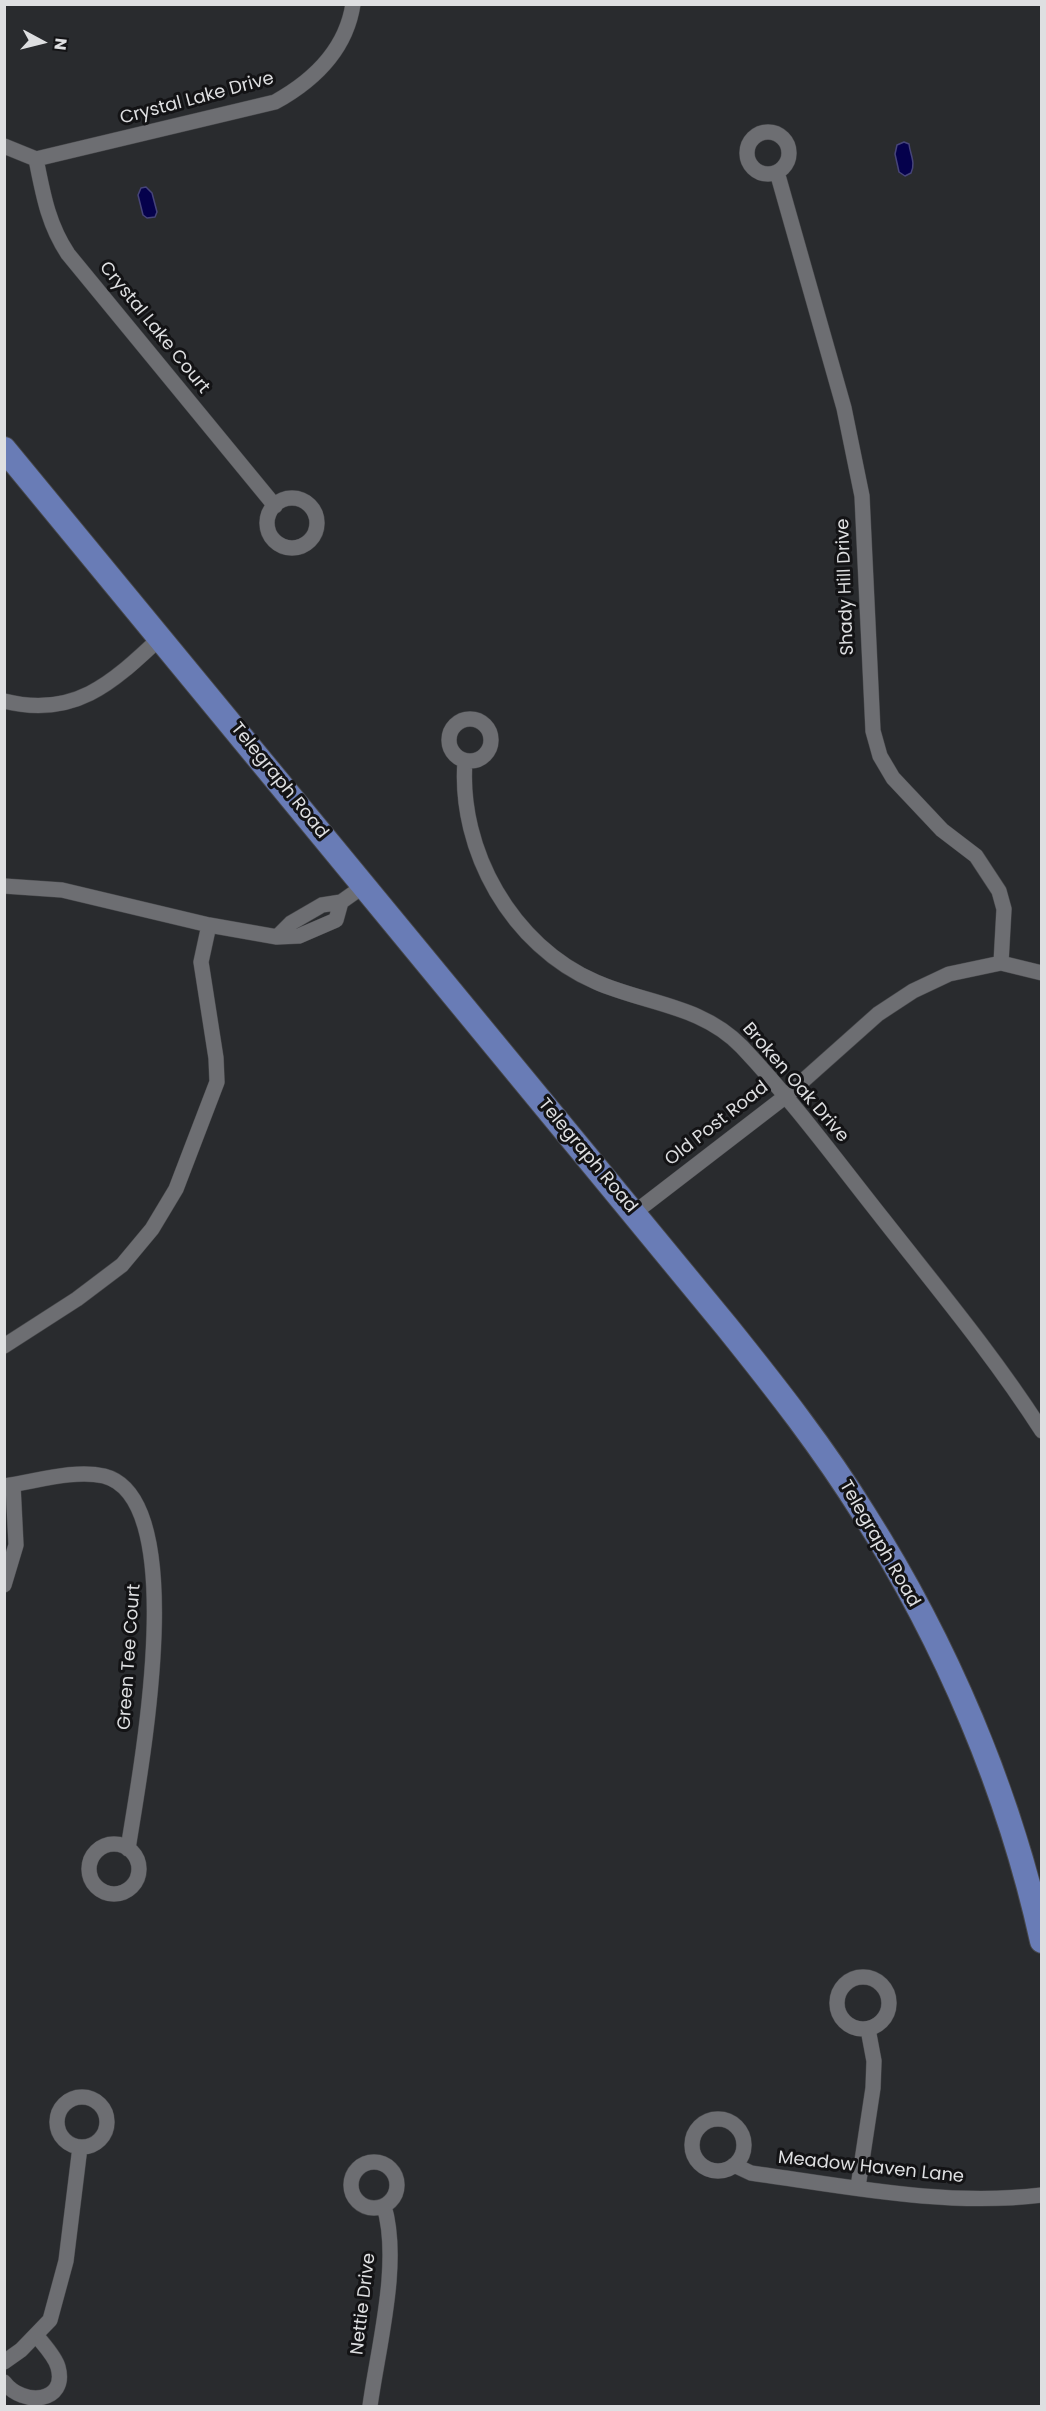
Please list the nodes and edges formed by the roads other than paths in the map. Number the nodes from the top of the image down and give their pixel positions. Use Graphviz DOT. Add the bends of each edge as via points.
graph roads {
  1 [pos="353,4"];
  2 [pos="4,146"];
  3 [pos="36,159"];
  4 [pos="777,172"];
  5 [pos="4,449"];
  6 [pos="275,506"];
  7 [pos="160,638"];
  8 [pos="4,701"];
  9 [pos="465,760"];
  10 [pos="365,885"];
  11 [pos="4,886"];
  12 [pos="209,926"];
  13 [pos="1001,963"];
  14 [pos="1041,973"];
  15 [pos="786,1096"];
  16 [pos="634,1213"];
  17 [pos="4,1346"];
  18 [pos="1041,1431"];
  19 [pos="9,1485"];
  20 [pos="4,1585"];
  21 [pos="128,1849"];
  22 [pos="1041,1941"];
  23 [pos="868,2029"];
  24 [pos="80,2147"];
  25 [pos="734,2165"];
  26 [pos="858,2187"];
  27 [pos="1041,2195"];
  28 [pos="384,2206"];
  29 [pos="36,2335"];
  30 [pos="4,2362"];
  31 [pos="4,2382"];
  32 [pos="370,2406"];
  1 -- 3 [label="street, Crystal Lake Drive" via="351,19 319,72 275,102"];
  2 -- 3 [label="street"];
  3 -- 6 [label="street, Crystal Lake Court" via="54,234"];
  4 -- 13 [label="street, Shady Hill Drive" via="844,408 862,496 873,731 893,778 942,830 976,856 999,891 1004,909"];
  5 -- 7 [label="main road, Telegraph Road"];
  7 -- 8 [label="street" via="98,691 51,706"];
  7 -- 10 [label="main road, Telegraph Road"];
  9 -- 15 [label="street, Broken Oak Drive" via="462,789 484,869 535,942 594,982 678,1007 713,1023 743,1048"];
  10 -- 12 [label="street" via="341,902 322,905 291,923 277,937"];
  10 -- 16 [label="main road, Telegraph Road"];
  11 -- 12 [label="street" via="62,890"];
  12 -- 17 [label="street" via="201,962 217,1082 176,1189 152,1229 122,1265"];
  13 -- 14 [label="street, Old Post Road"];
  13 -- 15 [label="street, Old Post Road" via="949,975 912,991 878,1014"];
  15 -- 16 [label="street, Old Post Road"];
  15 -- 18 [label="street, Broken Oak Drive" via="989,1352"];
  16 -- 22 [label="main road, Telegraph Road" via="809,1432 902,1578 946,1665 988,1766 1027,1883"];
  19 -- 20 [label="street" via="16,1545"];
  19 -- 21 [label="street, Green Tee Court" via="105,1476 129,1493 147,1531 156,1579 154,1647"];
  23 -- 26 [label="street" via="874,2061 873,2088"];
  24 -- 29 [label="street" via="66,2261 50,2320"];
  25 -- 26 [label="street, Meadow Haven Lane" via="751,2174"];
  26 -- 27 [label="street, Meadow Haven Lane" via="971,2198"];
  28 -- 32 [label="street, Nettie Drive" via="391,2261"];
  29 -- 30 [label="street"];
  29 -- 31 [label="street" via="58,2366 59,2379 53,2391 31,2399 16,2395"];
}
